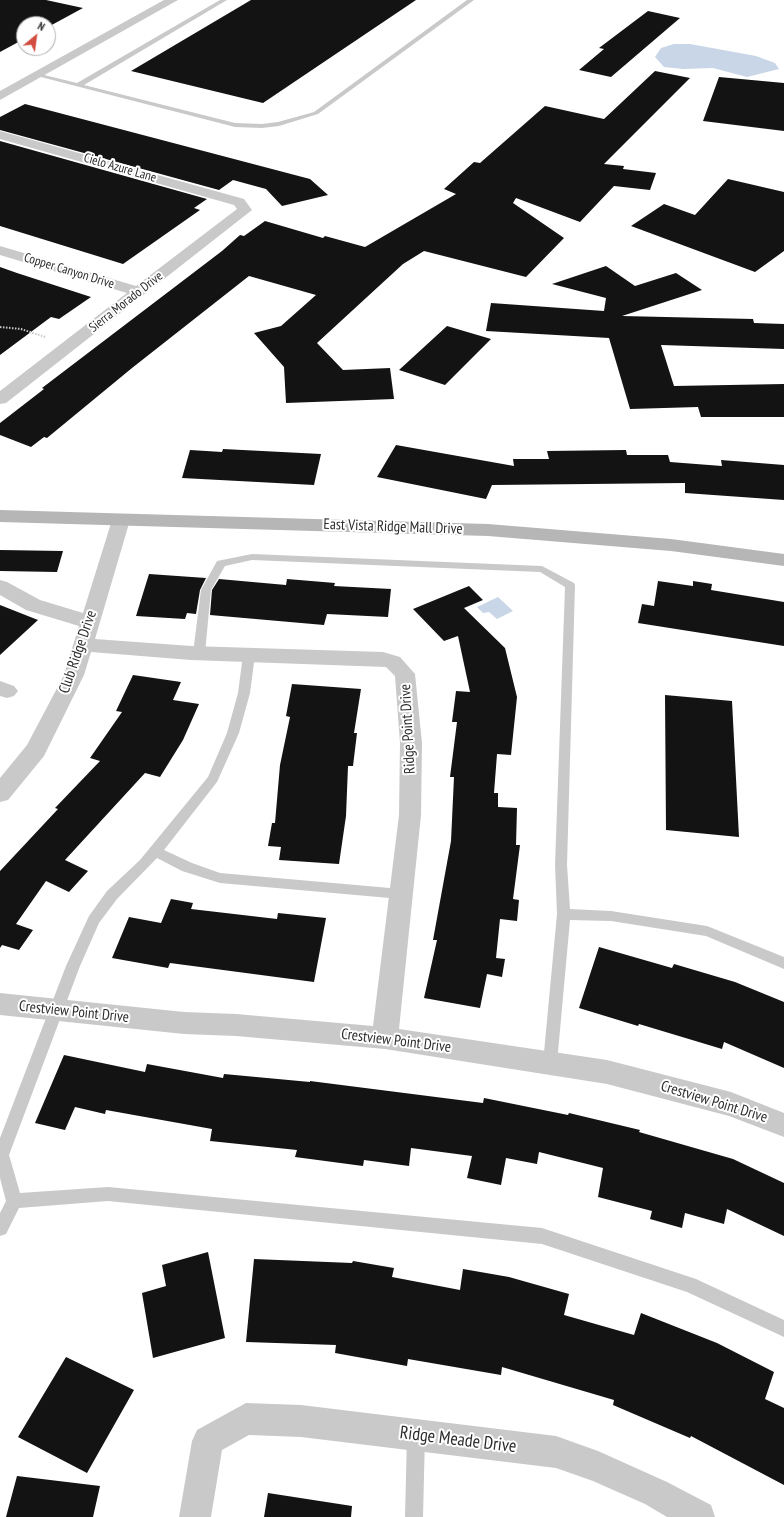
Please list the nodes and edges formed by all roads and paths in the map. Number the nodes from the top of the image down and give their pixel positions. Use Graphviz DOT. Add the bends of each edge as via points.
graph roads {
  1 [pos="172,0"];
  2 [pos="224,0"];
  3 [pos="470,0"];
  4 [pos="36,75"];
  5 [pos="79,85"];
  6 [pos="0,96"];
  7 [pos="0,135"];
  8 [pos="239,202"];
  9 [pos="0,250"];
  10 [pos="139,292"];
  11 [pos="0,326"];
  12 [pos="45,337"];
  13 [pos="0,399"];
  14 [pos="0,516"];
  15 [pos="122,520"];
  16 [pos="784,560"];
  17 [pos="0,586"];
  18 [pos="90,622"];
  19 [pos="84,645"];
  20 [pos="199,653"];
  21 [pos="248,655"];
  22 [pos="0,794"];
  23 [pos="155,851"];
  24 [pos="401,894"];
  25 [pos="564,914"];
  26 [pos="784,963"];
  27 [pos="0,1004"];
  28 [pos="58,1010"];
  29 [pos="385,1038"];
  30 [pos="550,1063"];
  31 [pos="784,1125"];
  32 [pos="14,1201"];
  33 [pos="0,1229"];
  34 [pos="784,1329"];
  35 [pos="416,1435"];
  36 [pos="195,1517"];
  37 [pos="414,1517"];
  38 [pos="699,1517"];
  1 -- 4 [label="street"];
  2 -- 5 [label="lane"];
  3 -- 5 [label="lane" via="316,113 279,124 245,127"];
  4 -- 5 [label="lane"];
  4 -- 6 [label="street"];
  7 -- 8 [label="street, Cielo Azure Lane"];
  8 -- 10 [label="street, Sierra Morado Drive" via="245,210"];
  9 -- 10 [label="street, Copper Canyon Drive"];
  10 -- 13 [label="street, Sierra Morado Drive"];
  11 -- 12 [label="path" via="21,329"];
  14 -- 15 [label="main road, East Vista Ridge Mall Drive"];
  15 -- 16 [label="main road, East Vista Ridge Mall Drive" via="488,530 672,545"];
  15 -- 18 [label="street, Club Ridge Drive"];
  17 -- 18 [label="street" via="33,605"];
  18 -- 19 [label="street, Club Ridge Drive"];
  19 -- 20 [label="street, Ridge Point Drive"];
  19 -- 22 [label="street, Club Ridge Drive" via="74,675 36,750"];
  20 -- 21 [label="street, Ridge Point Drive"];
  20 -- 25 [label="lane" via="206,590 213,577 221,563 252,557 542,569 570,585 561,865"];
  21 -- 23 [label="lane" via="244,693 233,733 213,779"];
  21 -- 24 [label="street, Ridge Point Drive" via="383,659 393,662 405,674 411,743 410,815"];
  23 -- 24 [label="lane" via="187,867 220,878"];
  23 -- 28 [label="lane" via="112,895 94,920 73,966"];
  24 -- 29 [label="street, Ridge Point Drive"];
  25 -- 26 [label="lane" via="611,916 707,931"];
  25 -- 30 [label="lane"];
  27 -- 28 [label="street, Crestview Point Drive"];
  28 -- 29 [label="street, Crestview Point Drive" via="184,1023"];
  28 -- 32 [label="lane" via="1,1155"];
  29 -- 30 [label="street, Crestview Point Drive"];
  30 -- 31 [label="street, Crestview Point Drive" via="606,1072 732,1104"];
  32 -- 33 [label="lane"];
  32 -- 34 [label="lane" via="108,1194 542,1236 690,1285"];
  35 -- 36 [label="street, Ridge Meade Drive" via="301,1421 246,1419 208,1441"];
  35 -- 37 [label="lane"];
  35 -- 38 [label="street, Ridge Meade Drive" via="556,1452 598,1467 656,1493"];
}
